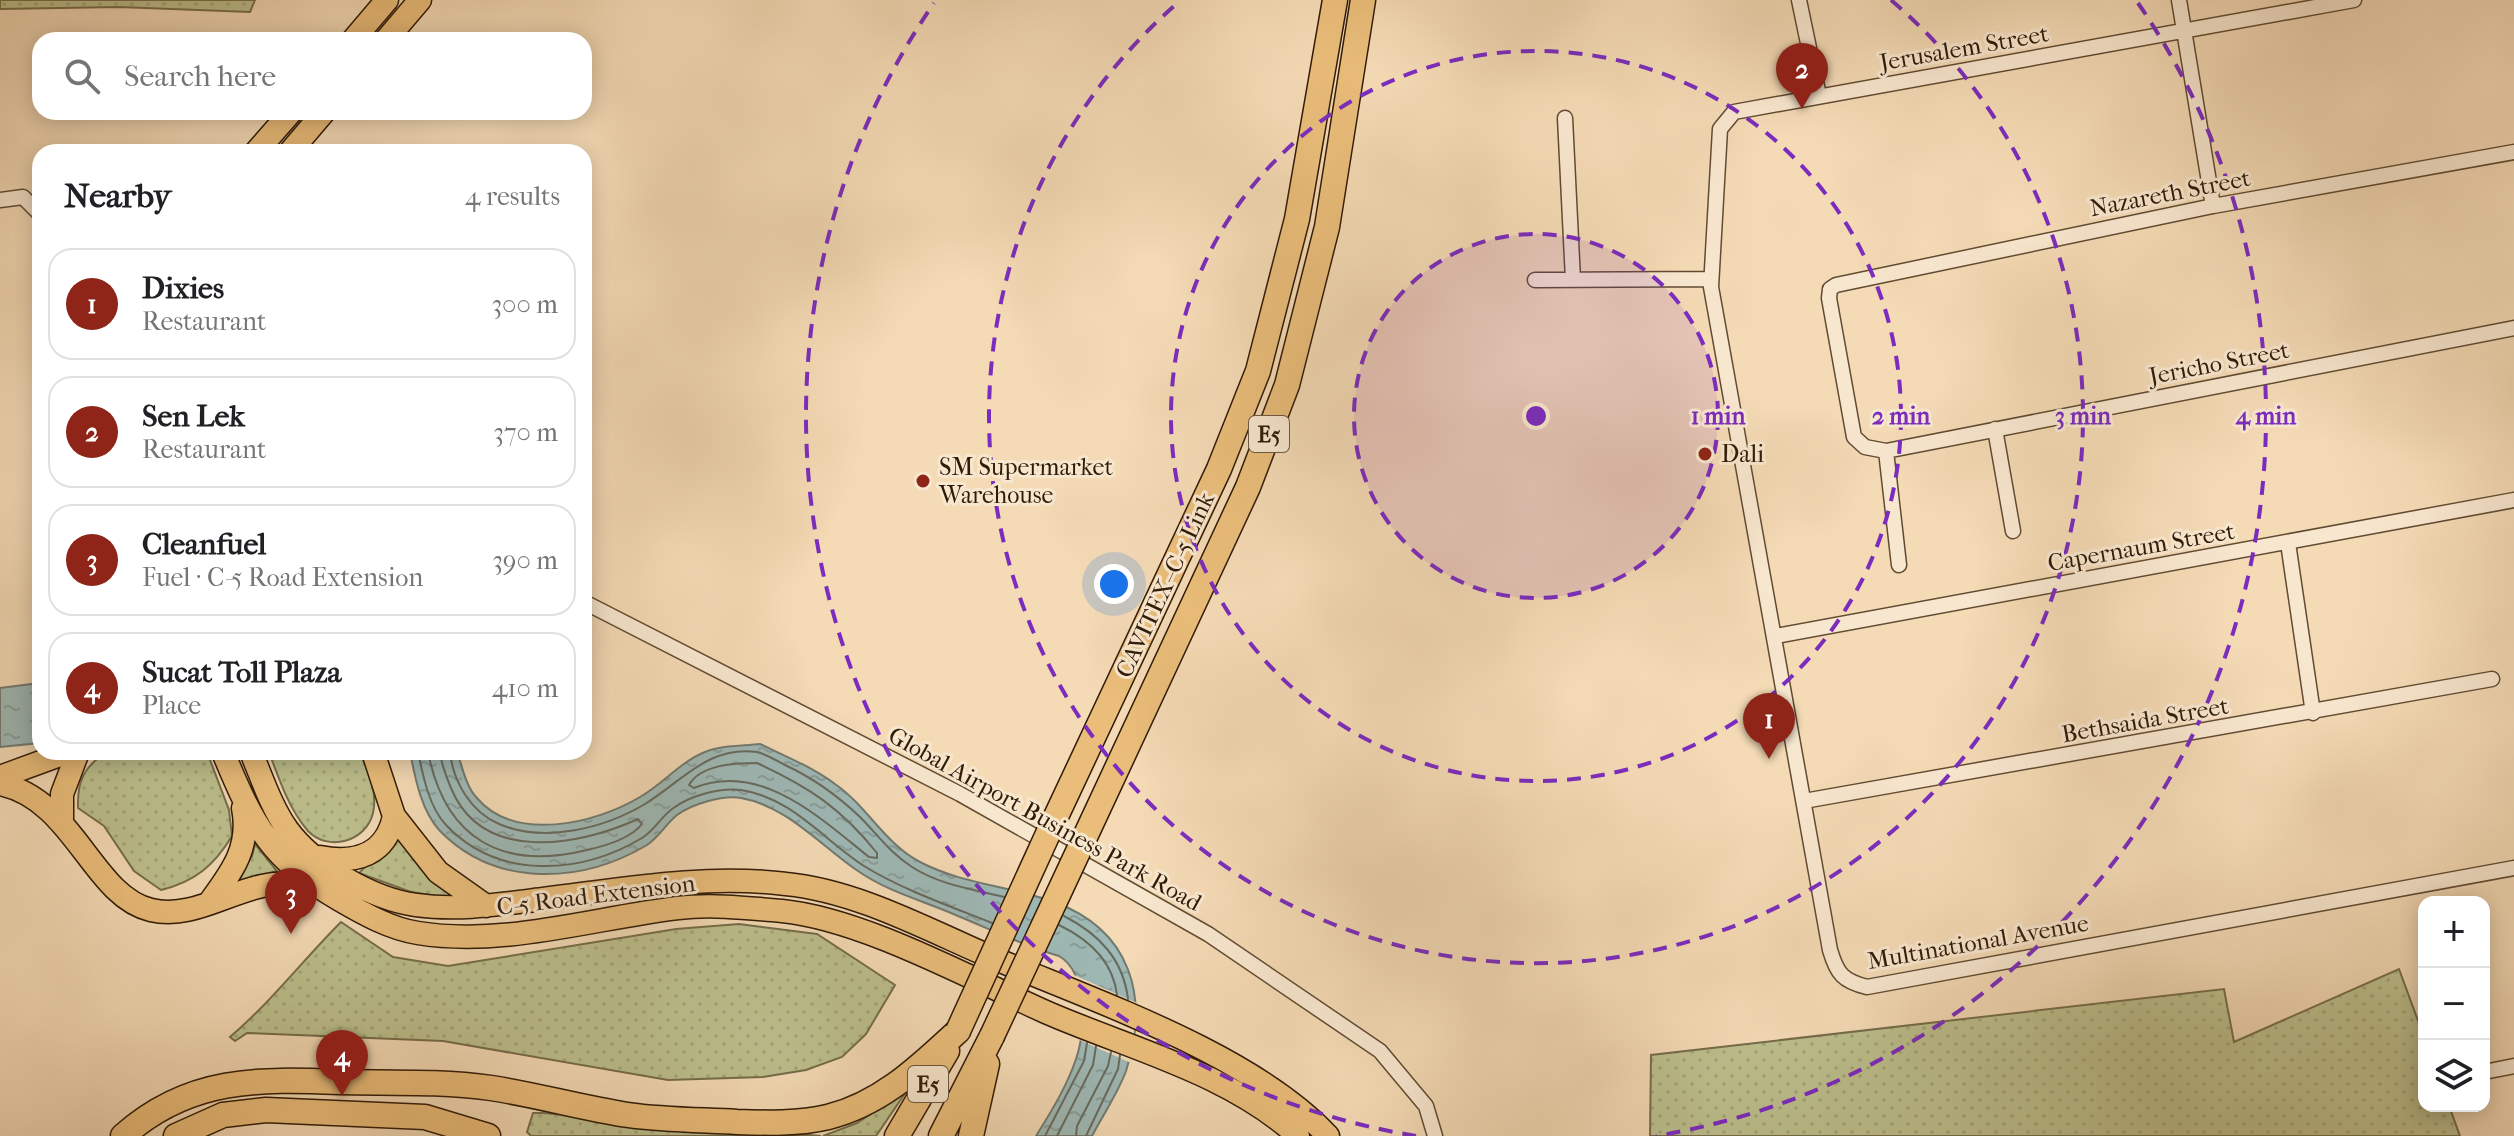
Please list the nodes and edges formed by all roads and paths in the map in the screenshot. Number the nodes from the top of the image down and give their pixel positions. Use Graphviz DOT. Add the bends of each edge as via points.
graph roads {
  1 [pos="387,0"];
  2 [pos="1335,0"];
  3 [pos="1363,0"];
  4 [pos="1799,0"];
  5 [pos="2179,0"];
  6 [pos="2354,0"];
  7 [pos="408,4"];
  8 [pos="360,32"];
  9 [pos="391,32"];
  10 [pos="2182,32"];
  11 [pos="1819,96"];
  12 [pos="1565,118"];
  13 [pos="284,120"];
  14 [pos="317,120"];
  15 [pos="263,144"];
  16 [pos="297,144"];
  17 [pos="2514,152"];
  18 [pos="0,200"];
  19 [pos="32,206"];
  20 [pos="2213,206"];
  21 [pos="1711,279"];
  22 [pos="1535,280"];
  23 [pos="1573,280"];
  24 [pos="2514,328"];
  25 [pos="1995,429"];
  26 [pos="1886,451"];
  27 [pos="2514,500"];
  28 [pos="2013,531"];
  29 [pos="2288,543"];
  30 [pos="1899,565"];
  31 [pos="592,606"];
  32 [pos="1776,636"];
  33 [pos="2492,679"];
  34 [pos="2313,713"];
  35 [pos="46,760"];
  36 [pos="75,760"];
  37 [pos="226,760"];
  38 [pos="254,760"];
  39 [pos="376,760"];
  40 [pos="0,777"];
  41 [pos="0,784"];
  42 [pos="241,796"];
  43 [pos="1804,801"];
  44 [pos="394,816"];
  45 [pos="62,822"];
  46 [pos="314,856"];
  47 [pos="2514,868"];
  48 [pos="311,885"];
  49 [pos="208,905"];
  50 [pos="486,906"];
  51 [pos="958,1031"];
  52 [pos="992,1036"];
  53 [pos="2514,1066"];
  54 [pos="2490,1071"];
  55 [pos="123,1136"];
  56 [pos="176,1136"];
  57 [pos="488,1136"];
  58 [pos="897,1136"];
  59 [pos="941,1136"];
  60 [pos="971,1136"];
  61 [pos="1298,1136"];
  62 [pos="1328,1136"];
  63 [pos="1435,1136"];
  1 -- 8 [label="main road"];
  2 -- 51 [label="highway, CAVITEX–C-5 Link / E5, bridge" via="1297,219 1258,371 1162,594"];
  3 -- 52 [label="highway, CAVITEX–C-5 Link / E5, bridge" via="1327,227 1287,385 1248,487"];
  4 -- 11 [label="street"];
  5 -- 10 [label="street"];
  6 -- 10 [label="street, Jerusalem Street"];
  7 -- 9 [label="main road"];
  10 -- 11 [label="street, Jerusalem Street"];
  10 -- 20 [label="street"];
  11 -- 21 [label="street, Multinational Avenue" via="1734,112 1720,129"];
  12 -- 23 [label="street"];
  13 -- 15 [label="main road"];
  14 -- 16 [label="main road"];
  17 -- 20 [label="street, Nazareth Street"];
  18 -- 19 [label="street" via="23,197"];
  20 -- 26 [label="street, Nazareth Street" via="1830,289 1854,437 1865,447"];
  21 -- 23 [label="street"];
  21 -- 32 [label="street, Multinational Avenue"];
  22 -- 23 [label="street"];
  24 -- 25 [label="street, Jericho Street"];
  25 -- 26 [label="street, Jericho Street"];
  25 -- 28 [label="street"];
  26 -- 30 [label="street"];
  27 -- 29 [label="street, Capernaum Street"];
  29 -- 32 [label="street, Capernaum Street"];
  29 -- 34 [label="street"];
  31 -- 63 [label="street, Global Airport Business Park Road" via="960,794 1208,934 1380,1051 1426,1106"];
  32 -- 43 [label="street, Multinational Avenue"];
  33 -- 34 [label="street, Bethsaida Street"];
  34 -- 43 [label="street, Bethsaida Street"];
  35 -- 40 [label="main road"];
  36 -- 45 [label="main road" via="62,794"];
  37 -- 42 [label="main road, C-5 Road Extension"];
  38 -- 46 [label="main road, C-5 Road Extension" via="286,828"];
  39 -- 44 [label="main road"];
  41 -- 45 [label="main road" via="35,796"];
  42 -- 48 [label="main road, C-5 Road Extension" via="262,836"];
  42 -- 49 [label="main road" via="245,841 235,867"];
  43 -- 47 [label="street, Multinational Avenue" via="1836,971 1847,982 1867,987"];
  44 -- 46 [label="main road" via="390,834 365,854 337,860"];
  44 -- 50 [label="main road" via="438,872"];
  45 -- 49 [label="main road" via="105,875 140,906 168,913"];
  46 -- 50 [label="main road, C-5 Road Extension" via="380,894 413,905"];
  48 -- 49 [label="main road" via="266,885"];
  48 -- 61 [label="main road, C-5 Road Extension" via="416,933 456,936 682,908 736,907 819,916 1232,1090"];
  50 -- 62 [label="main road, C-5 Road Extension" via="680,882 787,884 826,891 1136,1019 1268,1085"];
  51 -- 55 [label="highway" via="872,1100 798,1122 643,1116 448,1083 275,1079 196,1093"];
  51 -- 58 [label="highway, CAVITEX–C-5 Link / E5"];
  52 -- 59 [label="highway, CAVITEX–C-5 Link / E5"];
  52 -- 60 [label="highway"];
  53 -- 54 [label="street"];
  56 -- 57 [label="highway" via="223,1115 266,1110 425,1117"];
}
